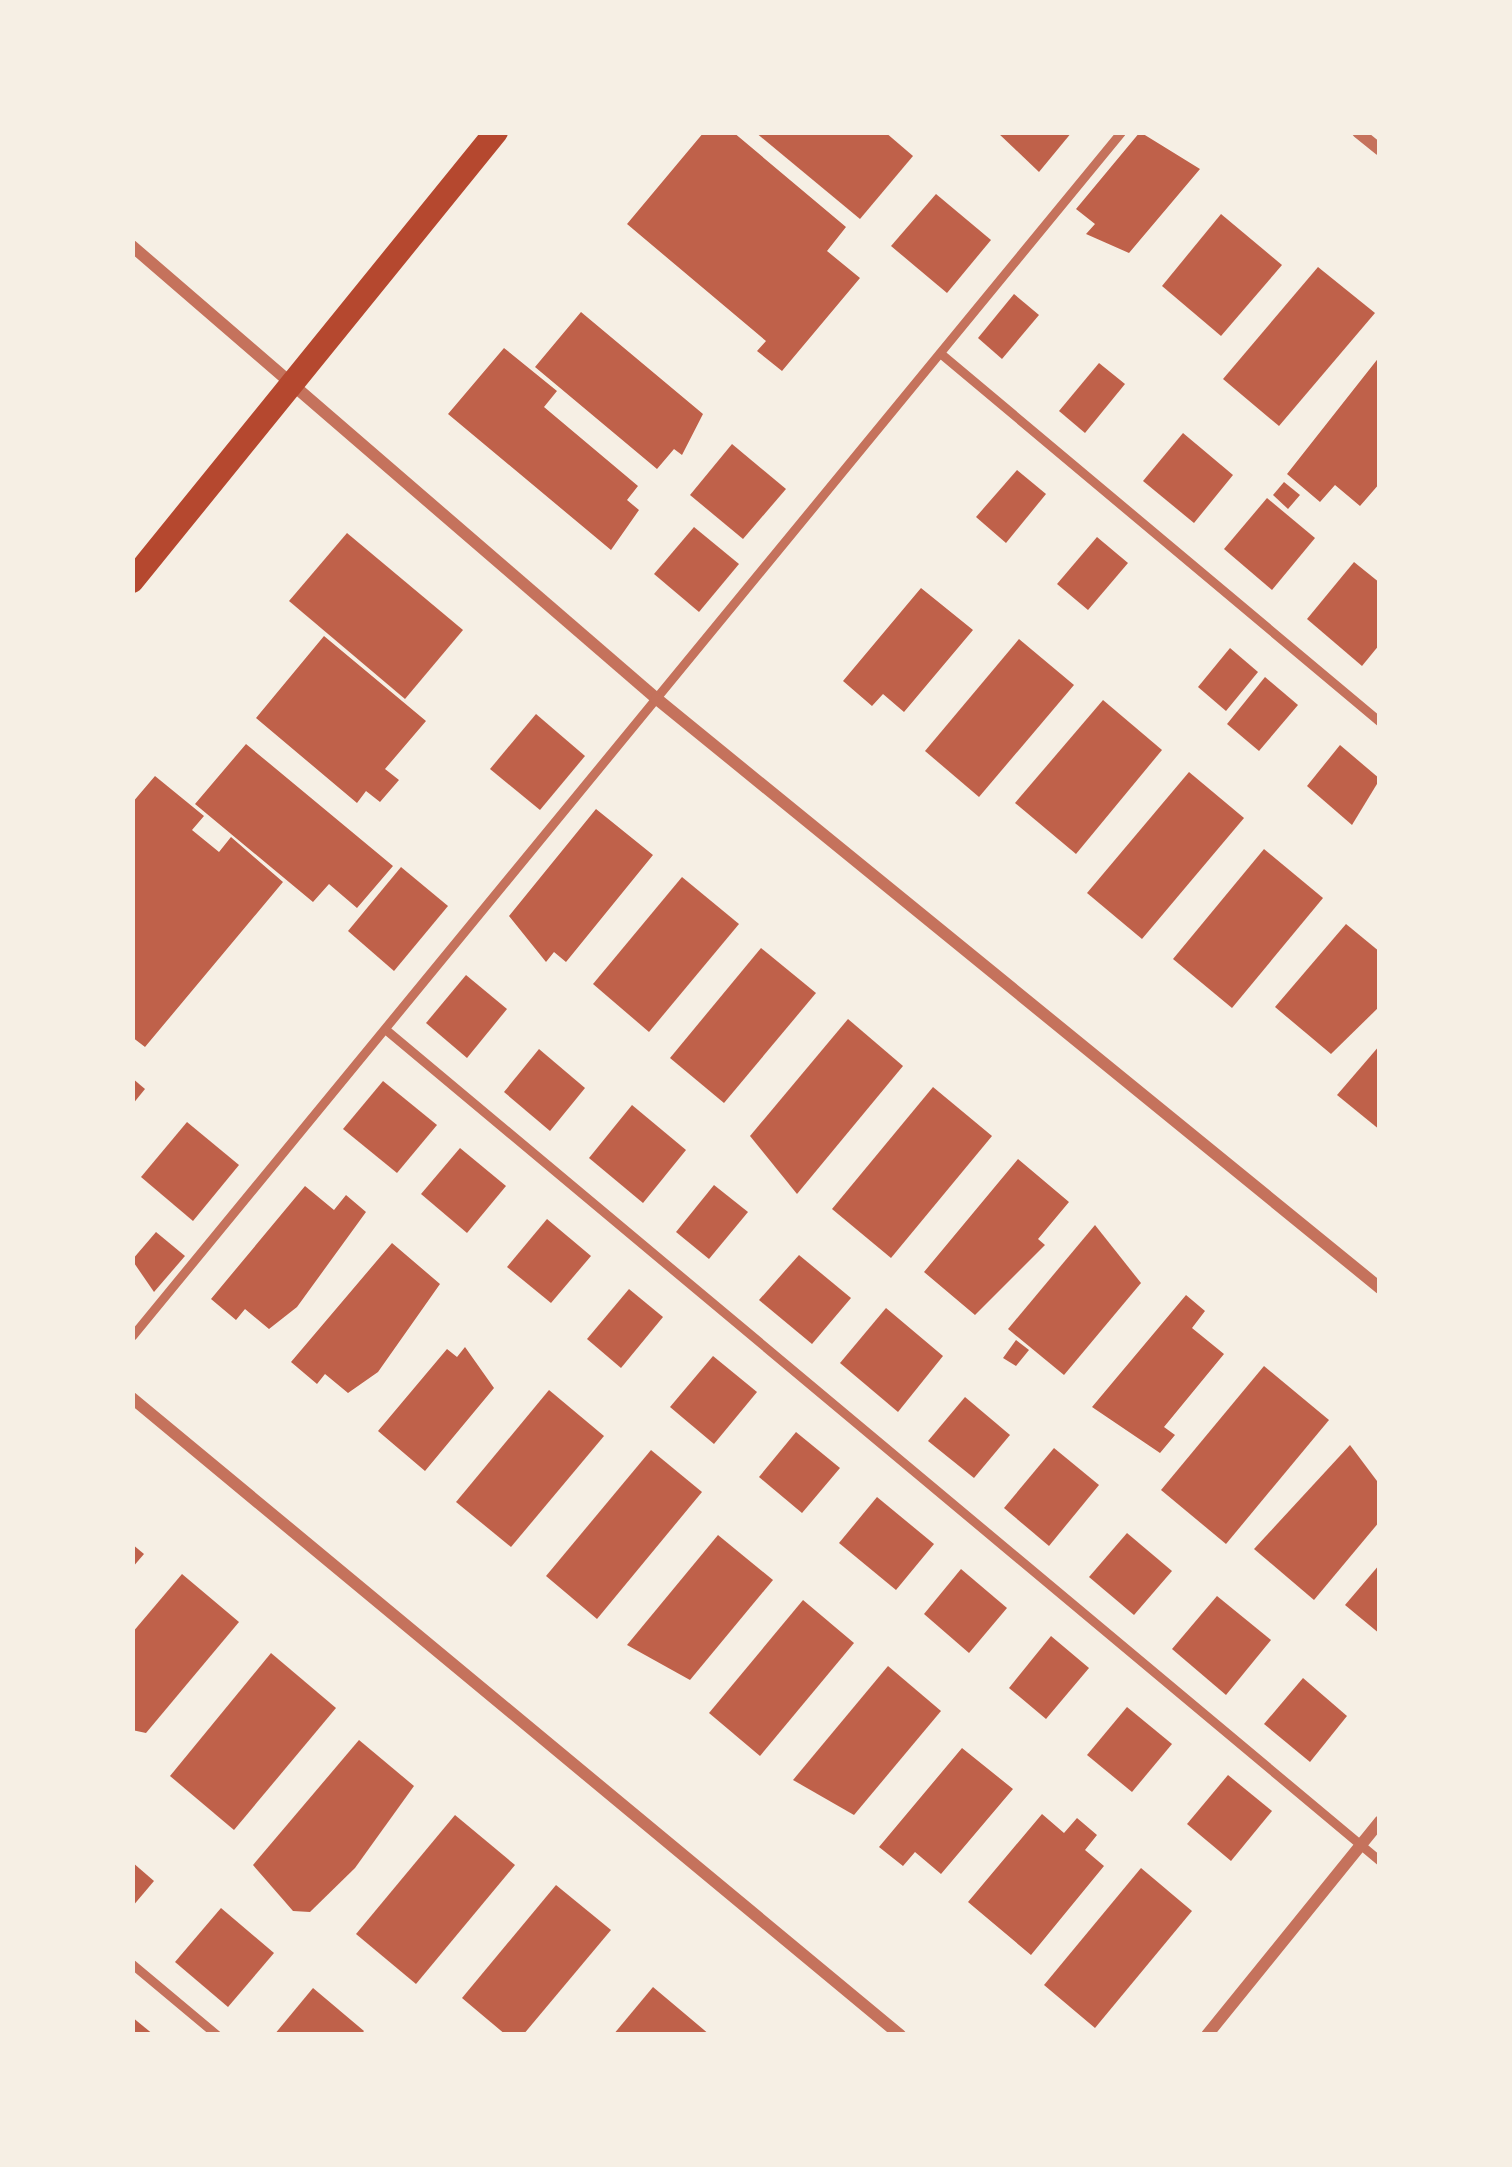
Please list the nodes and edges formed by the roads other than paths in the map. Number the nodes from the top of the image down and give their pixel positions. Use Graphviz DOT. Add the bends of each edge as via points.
graph roads {
  1 [pos="496,132"];
  2 [pos="1121,132"];
  3 [pos="1358,132"];
  4 [pos="1380,150"];
  5 [pos="132,246"];
  6 [pos="940,352"];
  7 [pos="293,382"];
  8 [pos="132,581"];
  9 [pos="657,699"];
  10 [pos="1380,722"];
  11 [pos="385,1029"];
  12 [pos="1380,1288"];
  13 [pos="132,1336"];
  14 [pos="132,1398"];
  15 [pos="1380,1821"];
  16 [pos="1361,1845"];
  17 [pos="1380,1861"];
  18 [pos="132,1964"];
  19 [pos="217,2035"];
  20 [pos="900,2035"];
  21 [pos="1207,2035"];
  1 -- 7 [label="main road"];
  2 -- 6 [label="lane"];
  3 -- 4 [label="street"];
  5 -- 7 [label="street"];
  6 -- 9 [label="lane"];
  6 -- 10 [label="lane"];
  7 -- 8 [label="main road"];
  7 -- 9 [label="street"];
  9 -- 11 [label="lane"];
  9 -- 12 [label="street"];
  11 -- 13 [label="lane"];
  11 -- 16 [label="lane"];
  14 -- 20 [label="street"];
  15 -- 16 [label="street"];
  16 -- 17 [label="lane"];
  16 -- 21 [label="street"];
  18 -- 19 [label="lane"];
}
